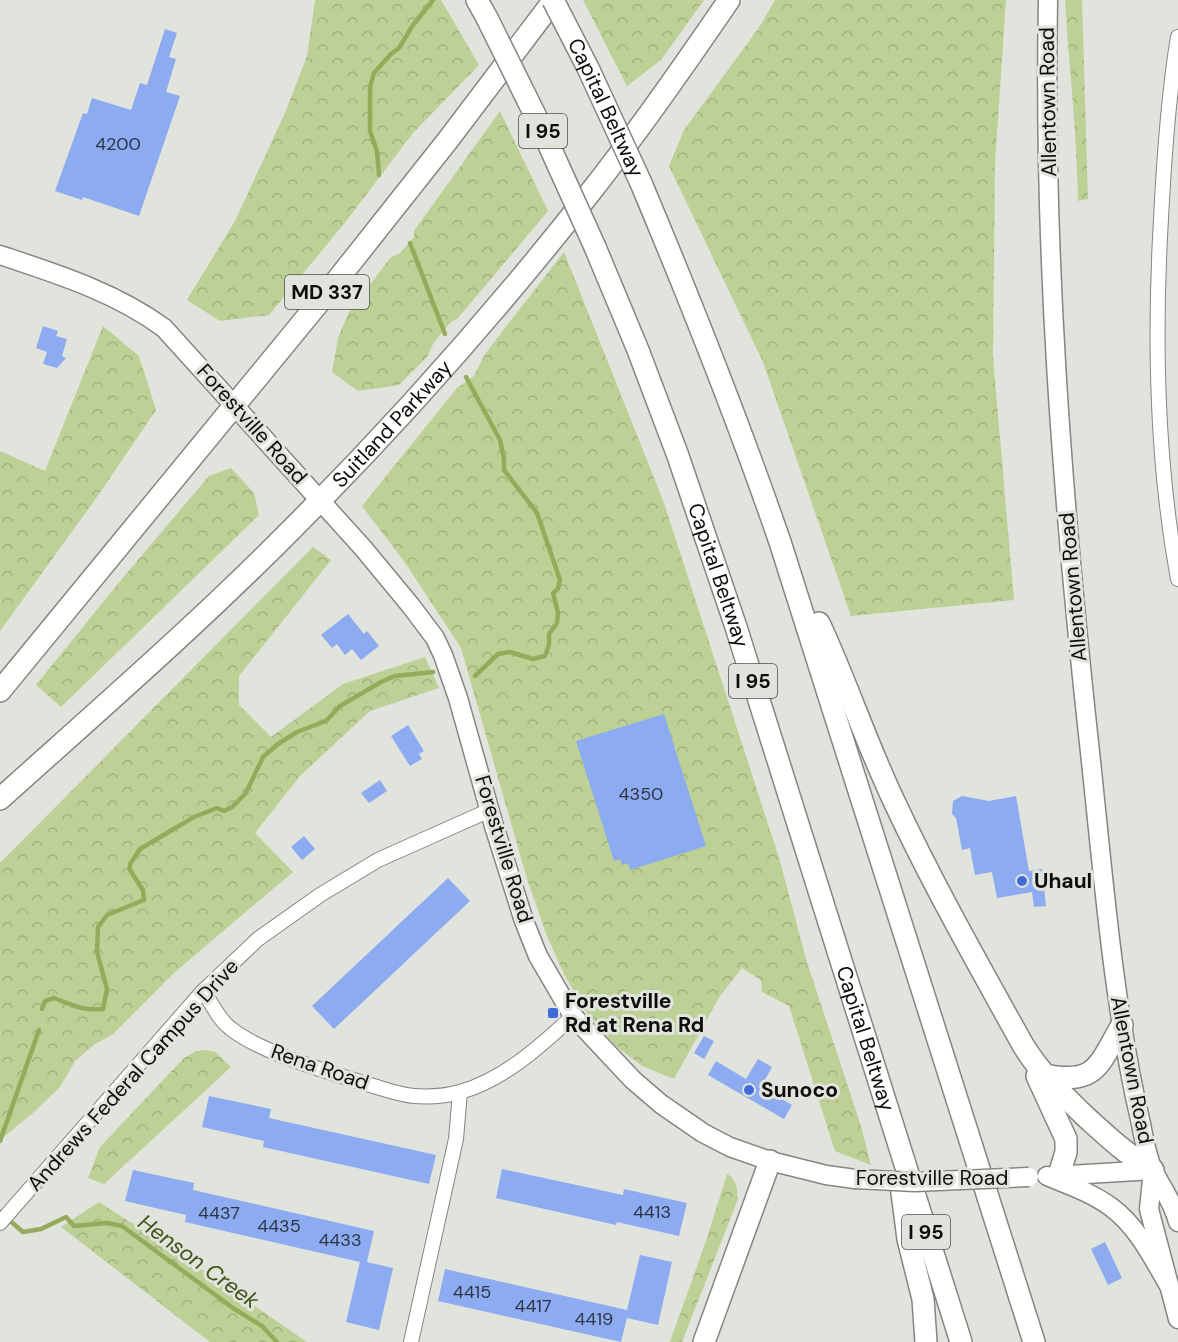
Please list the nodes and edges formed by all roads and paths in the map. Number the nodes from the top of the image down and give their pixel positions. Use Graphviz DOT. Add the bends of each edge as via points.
graph roads {
  1 [pos="554,0"];
  2 [pos="729,0"];
  3 [pos="1048,0"];
  4 [pos="482,9"];
  5 [pos="1178,37"];
  6 [pos="0,255"];
  7 [pos="235,405"];
  8 [pos="320,500"];
  9 [pos="780,542"];
  10 [pos="1178,579"];
  11 [pos="0,691"];
  12 [pos="0,799"];
  13 [pos="490,810"];
  14 [pos="203,991"];
  15 [pos="573,1016"];
  16 [pos="1122,1025"];
  17 [pos="1031,1058"];
  18 [pos="1044,1075"];
  19 [pos="460,1092"];
  20 [pos="892,1122"];
  21 [pos="770,1161"];
  22 [pos="1153,1170"];
  23 [pos="1045,1176"];
  24 [pos="1178,1222"];
  25 [pos="0,1223"];
  26 [pos="1169,1286"];
  27 [pos="1178,1319"];
  28 [pos="411,1342"];
  29 [pos="704,1342"];
  30 [pos="926,1342"];
  31 [pos="961,1342"];
  32 [pos="1034,1342"];
  1 -- 7 [label="highway, MD 337"];
  1 -- 9 [label="highway, Capital Beltway, bridge" via="641,183 744,438"];
  2 -- 8 [label="highway, Suitland Parkway" via="588,195 457,351"];
  3 -- 16 [label="main road, Allentown Road" via="1051,257 1062,459 1109,931"];
  4 -- 20 [label="highway, Capital Beltway / I 95, bridge" via="595,247 674,445 736,627"];
  5 -- 10 [label="street" via="1165,143 1156,296 1158,416"];
  6 -- 7 [label="main road, Forestville Road" via="101,291 140,311 178,341"];
  7 -- 8 [label="main road, Forestville Road"];
  7 -- 11 [label="highway"];
  8 -- 12 [label="highway, Suitland Parkway" via="198,620"];
  8 -- 13 [label="main road, Forestville Road" via="388,576 435,638 458,698"];
  9 -- 17 [label="highway" via="841,670 893,800"];
  9 -- 32 [label="highway, Capital Beltway"];
  13 -- 14 [label="street, Andrews Federal Campus Drive" via="378,860 320,895 258,939"];
  13 -- 15 [label="main road, Forestville Road" via="528,930"];
  14 -- 19 [label="street, Rena Road" via="228,1027 261,1046 340,1076 413,1096"];
  14 -- 25 [label="street, Andrews Federal Campus Drive"];
  15 -- 19 [label="street, Rena Road" via="503,1072"];
  15 -- 21 [label="main road, Forestville Road" via="619,1067 674,1114 730,1147"];
  16 -- 18 [label="highway" via="1092,1072 1070,1079"];
  16 -- 22 [label="main road, Allentown Road"];
  17 -- 18 [label="highway"];
  17 -- 23 [label="highway" via="1066,1139 1066,1152"];
  18 -- 22 [label="highway" via="1113,1142"];
  19 -- 28 [label="street" via="456,1139"];
  20 -- 30 [label="highway" via="908,1239 923,1299"];
  20 -- 31 [label="highway, Capital Beltway / I 95"];
  21 -- 23 [label="main road, Forestville Road, bridge" via="855,1179 915,1182"];
  21 -- 29 [label="highway"];
  22 -- 23 [label="main road, Forestville Road"];
  22 -- 24 [label="main road, Allentown Road"];
  22 -- 26 [label="main road, Allentown Road" via="1149,1209"];
  23 -- 26 [label="main road" via="1098,1199 1120,1214"];
  26 -- 27 [label="main road, Allentown Road"];
}
